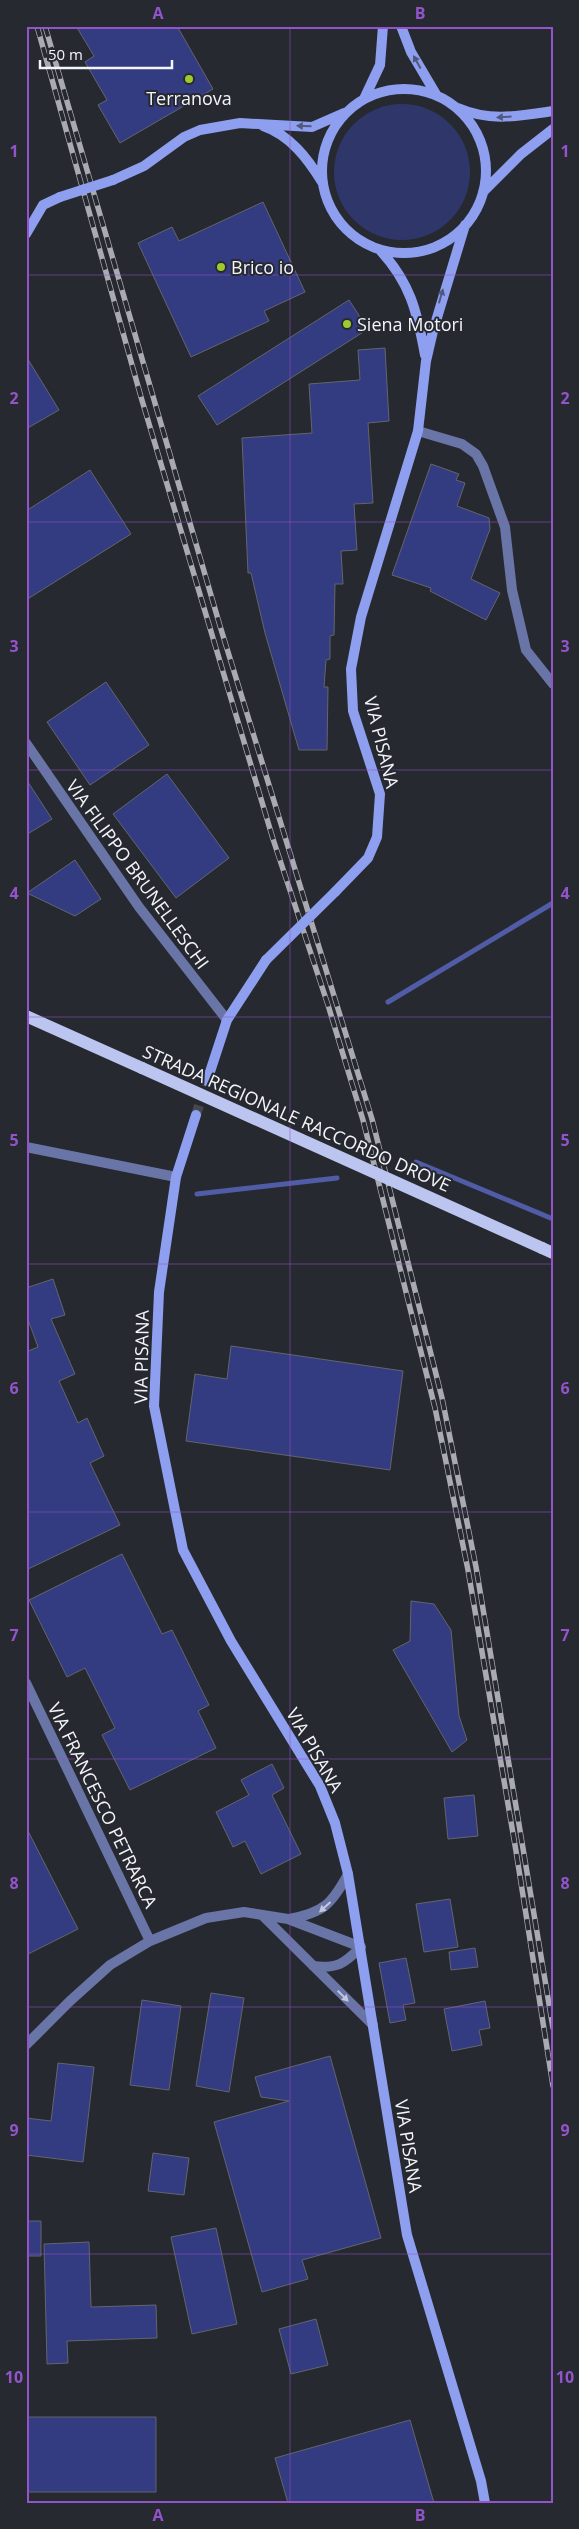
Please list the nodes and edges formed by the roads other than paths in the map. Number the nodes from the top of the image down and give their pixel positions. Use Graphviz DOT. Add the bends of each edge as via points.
graph roads {
  1 [pos="383,26"];
  2 [pos="401,26"];
  3 [pos="437,96"];
  4 [pos="364,99"];
  5 [pos="454,106"];
  6 [pos="348,110"];
  7 [pos="553,111"];
  8 [pos="258,124"];
  9 [pos="553,129"];
  10 [pos="322,182"];
  11 [pos="483,192"];
  12 [pos="465,226"];
  13 [pos="26,234"];
  14 [pos="379,249"];
  15 [pos="426,361"];
  16 [pos="418,431"];
  17 [pos="553,684"];
  18 [pos="26,743"];
  19 [pos="26,1016"];
  20 [pos="227,1020"];
  21 [pos="207,1082"];
  22 [pos="196,1115"];
  23 [pos="26,1147"];
  24 [pos="176,1178"];
  25 [pos="549,1250"];
  26 [pos="26,1683"];
  27 [pos="348,1874"];
  28 [pos="262,1915"];
  29 [pos="288,1919"];
  30 [pos="150,1941"];
  31 [pos="361,1947"];
  32 [pos="313,1966"];
  33 [pos="373,2025"];
  34 [pos="26,2045"];
  35 [pos="485,2503"];
  1 -- 4 [label="street" via="380,65"];
  3 -- 2 [label="street, VIA PISANA, one-way" via="411,52"];
  3 -- 4 [label="street, VIA PISANA" via="419,90 400,89"];
  3 -- 5 [label="street, VIA PISANA"];
  4 -- 6 [label="street, VIA PISANA"];
  7 -- 5 [label="street, one-way" via="497,118 476,115"];
  5 -- 11 [label="street, VIA PISANA" via="478,136 486,173"];
  6 -- 8 [label="street, one-way" via="316,126"];
  6 -- 10 [label="street, VIA PISANA" via="326,143"];
  8 -- 10 [label="street" via="296,147"];
  8 -- 13 [label="street, bridge" via="232,123 184,137 144,166 47,202"];
  9 -- 11 [label="street" via="521,154"];
  10 -- 14 [label="street, VIA PISANA" via="329,204 341,223 358,239"];
  11 -- 12 [label="street, VIA PISANA"];
  12 -- 14 [label="street, VIA PISANA" via="447,240 425,250"];
  15 -- 12 [label="street, VIA PISANA, one-way" via="440,302"];
  14 -- 15 [label="street, VIA PISANA" via="409,290"];
  15 -- 16 [label="street, VIA PISANA"];
  16 -- 17 [label="street" via="462,444 476,454 484,466 505,527 512,590 526,650"];
  16 -- 20 [label="street, VIA PISANA, bridge" via="361,617 351,669 353,711 380,794 377,837 368,858 266,960"];
  18 -- 20 [label="street, VIA FILIPPO BRUNELLESCHI" via="139,907"];
  19 -- 25 [label="main road, STRADA REGIONALE RACCORDO DROVE, bridge"];
  20 -- 21 [label="street, VIA PISANA"];
  22 -- 24 [label="street, VIA PISANA"];
  23 -- 24 [label="street"];
  24 -- 27 [label="street, VIA PISANA" via="158,1292 154,1406 183,1550 232,1642 320,1786 335,1824"];
  26 -- 30 [label="street, VIA FRANCESCO PETRARCA"];
  27 -- 29 [label="street, one-way" via="338,1893 318,1912"];
  27 -- 31 [label="street, VIA PISANA"];
  28 -- 29 [label="street"];
  28 -- 30 [label="street" via="244,1912 206,1918"];
  28 -- 32 [label="street"];
  29 -- 31 [label="street"];
  30 -- 34 [label="street" via="110,1965"];
  31 -- 32 [label="street" via="341,1965 330,1968"];
  31 -- 33 [label="street, VIA PISANA"];
  32 -- 33 [label="street, one-way"];
  33 -- 35 [label="street, VIA PISANA" via="407,2235 481,2480"];
}
